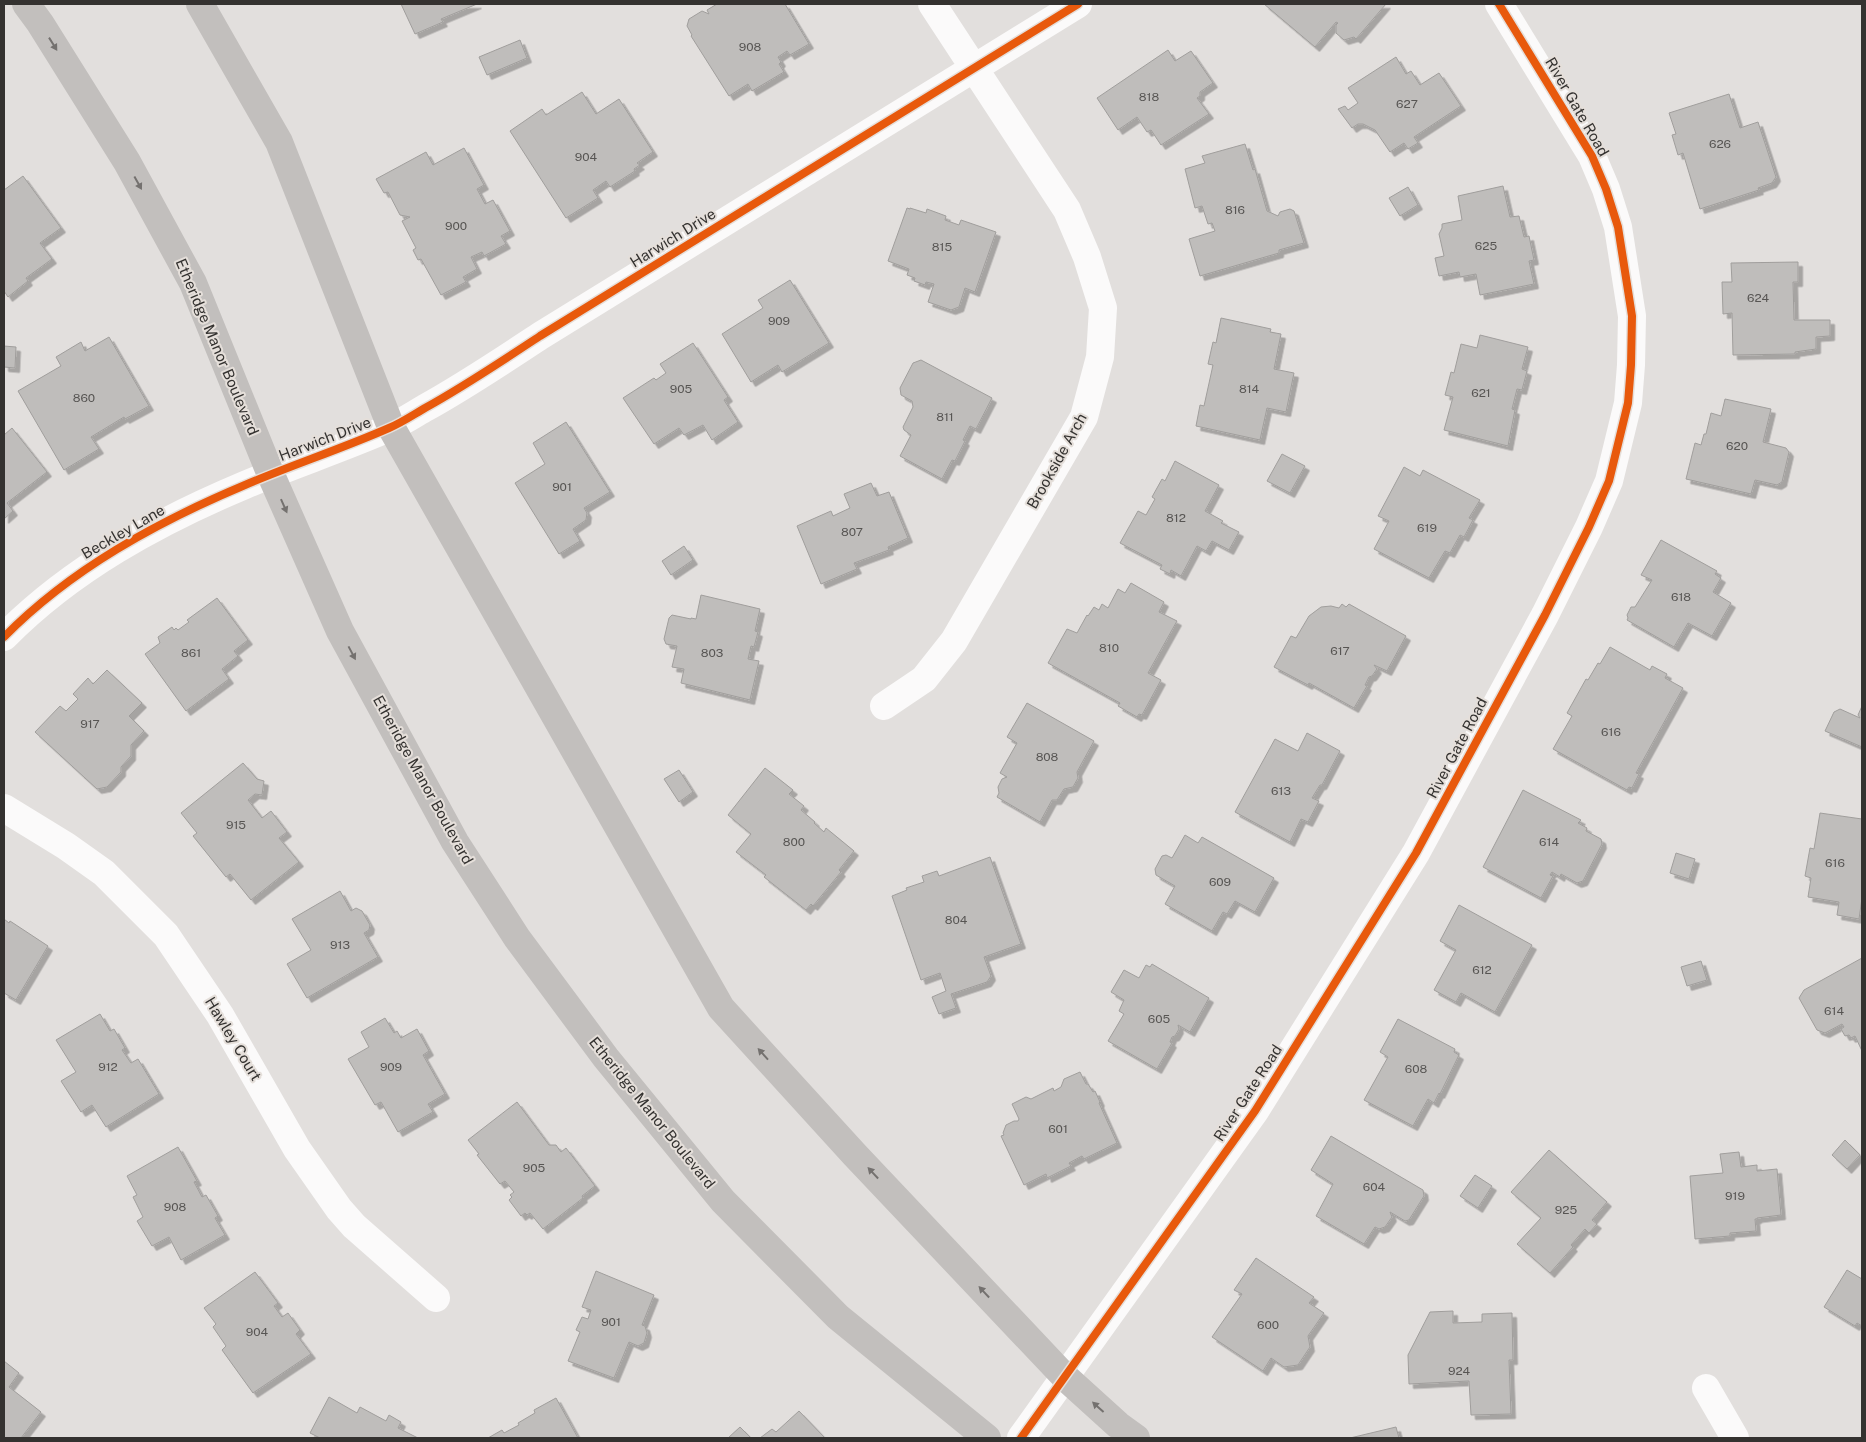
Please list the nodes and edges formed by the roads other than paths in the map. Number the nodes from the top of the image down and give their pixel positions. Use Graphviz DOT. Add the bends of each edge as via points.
graph roads {
  1 [pos="26,4"];
  2 [pos="200,4"];
  3 [pos="932,4"];
  4 [pos="1078,4"];
  5 [pos="1499,4"];
  6 [pos="974,69"];
  7 [pos="391,428"];
  8 [pos="271,475"];
  9 [pos="4,637"];
  10 [pos="884,706"];
  11 [pos="4,808"];
  12 [pos="436,1298"];
  13 [pos="1065,1377"];
  14 [pos="1706,1388"];
  15 [pos="987,1438"];
  16 [pos="1021,1438"];
  17 [pos="1136,1438"];
  18 [pos="1735,1438"];
  1 -- 8 [label="main road, Etheridge Manor Boulevard, one-way" via="128,162 193,284"];
  2 -- 7 [label="main road" via="279,142"];
  3 -- 6 [label="street, Brookside Arch"];
  4 -- 6 [label="street, Harwich Drive"];
  5 -- 13 [label="street, River Gate Road" via="1592,156 1618,227 1632,316 1631,365 1628,403 1608,481 1589,527 1544,615 1416,853 1255,1111"];
  6 -- 7 [label="street, Harwich Drive"];
  6 -- 10 [label="street, Brookside Arch" via="1066,210 1088,257 1103,308 1100,357 1084,417 954,641 924,679"];
  7 -- 8 [label="street, Harwich Drive"];
  13 -- 7 [label="main road, one-way" via="721,1008"];
  8 -- 9 [label="street, Beckley Lane" via="156,526 120,546 54,591"];
  8 -- 15 [label="main road, Etheridge Manor Boulevard, one-way" via="340,631 455,842 517,938 606,1058 723,1201 838,1317"];
  11 -- 12 [label="street, Hawley Court" via="104,873 166,935 220,1015 297,1149 339,1209"];
  13 -- 16 [label="street, River Gate Road"];
  17 -- 13 [label="main road, one-way"];
  14 -- 18 [label="street"];
}
